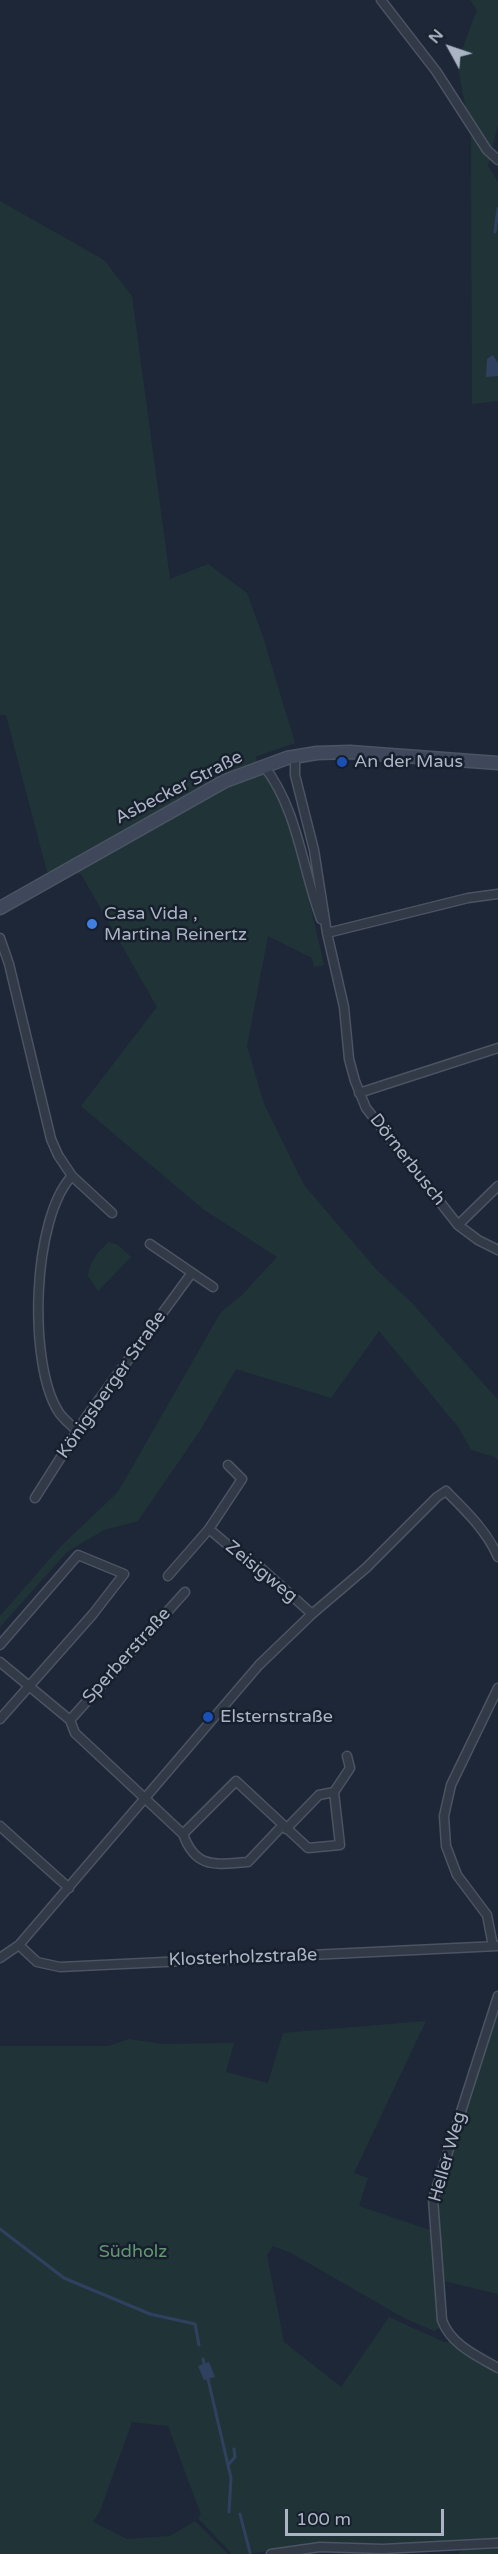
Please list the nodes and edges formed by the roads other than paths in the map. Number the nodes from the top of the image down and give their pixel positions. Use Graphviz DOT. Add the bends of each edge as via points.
graph roads {
  1 [pos="381,0"];
  2 [pos="498,160"];
  3 [pos="295,757"];
  4 [pos="498,763"];
  5 [pos="264,766"];
  6 [pos="498,894"];
  7 [pos="0,908"];
  8 [pos="327,933"];
  9 [pos="0,938"];
  10 [pos="3,950"];
  11 [pos="498,1048"];
  12 [pos="359,1093"];
  13 [pos="72,1176"];
  14 [pos="498,1186"];
  15 [pos="112,1214"];
  16 [pos="458,1225"];
  17 [pos="150,1245"];
  18 [pos="498,1250"];
  19 [pos="191,1274"];
  20 [pos="213,1287"];
  21 [pos="77,1431"];
  22 [pos="228,1465"];
  23 [pos="35,1498"];
  24 [pos="210,1529"];
  25 [pos="498,1557"];
  26 [pos="168,1576"];
  27 [pos="184,1592"];
  28 [pos="312,1614"];
  29 [pos="0,1645"];
  30 [pos="0,1662"];
  31 [pos="29,1685"];
  32 [pos="497,1693"];
  33 [pos="0,1719"];
  34 [pos="70,1720"];
  35 [pos="347,1756"];
  36 [pos="334,1792"];
  37 [pos="145,1797"];
  38 [pos="0,1826"];
  39 [pos="284,1828"];
  40 [pos="183,1834"];
  41 [pos="69,1888"];
  42 [pos="19,1945"];
  43 [pos="496,1946"];
  44 [pos="0,1958"];
  45 [pos="498,1996"];
  46 [pos="498,2368"];
  47 [pos="498,2542"];
  48 [pos="271,2554"];
  1 -- 2 [label="street" via="436,71 481,143"];
  3 -- 4 [label="main road, Asbecker Straße" via="350,752"];
  3 -- 5 [label="main road, Asbecker Straße"];
  3 -- 8 [label="street"];
  5 -- 7 [label="main road, Asbecker Straße" via="205,792"];
  5 -- 8 [label="street" via="292,820"];
  6 -- 8 [label="street"];
  8 -- 12 [label="street, Dörnerbusch" via="344,1006 349,1059"];
  9 -- 10 [label="street"];
  10 -- 13 [label="street" via="51,1139"];
  11 -- 12 [label="street, Dörnerbusch"];
  12 -- 16 [label="street, Dörnerbusch"];
  13 -- 15 [label="street"];
  13 -- 21 [label="street" via="56,1200 42,1248 39,1322 47,1387 58,1412"];
  14 -- 16 [label="street, Dörnerbusch"];
  16 -- 18 [label="street, Dörnerbusch"];
  17 -- 19 [label="street"];
  19 -- 20 [label="street"];
  19 -- 21 [label="street, Königsberger Straße"];
  21 -- 23 [label="street, Königsberger Straße"];
  22 -- 24 [label="street, Zeisigweg" via="242,1479"];
  24 -- 26 [label="street, Zeisigweg"];
  24 -- 28 [label="street, Zeisigweg"];
  25 -- 28 [label="street" via="482,1530 446,1491"];
  27 -- 34 [label="street, Sperberstraße"];
  28 -- 37 [label="street" via="259,1665"];
  29 -- 31 [label="street" via="78,1555 124,1574"];
  30 -- 31 [label="street, Sperberstraße"];
  31 -- 33 [label="street"];
  31 -- 34 [label="street, Sperberstraße"];
  32 -- 43 [label="street" via="451,1785 443,1830 452,1866 487,1915"];
  34 -- 37 [label="street, Sperberstraße" via="75,1733"];
  35 -- 36 [label="street" via="351,1768"];
  36 -- 39 [label="street" via="319,1795"];
  36 -- 39 [label="street" via="340,1845 308,1848"];
  37 -- 40 [label="street, Sperberstraße"];
  37 -- 41 [label="street"];
  38 -- 41 [label="street"];
  39 -- 40 [label="street, Sperberstraße" via="248,1862 202,1861 188,1848"];
  39 -- 40 [label="street" via="236,1781"];
  41 -- 42 [label="street"];
  42 -- 43 [label="street, Klosterholzstraße" via="37,1962 60,1967"];
  42 -- 44 [label="street"];
  45 -- 46 [label="street, Heller Weg" via="433,2199 446,2333"];
  47 -- 48 [label="street" via="383,2549 320,2547"];
}
